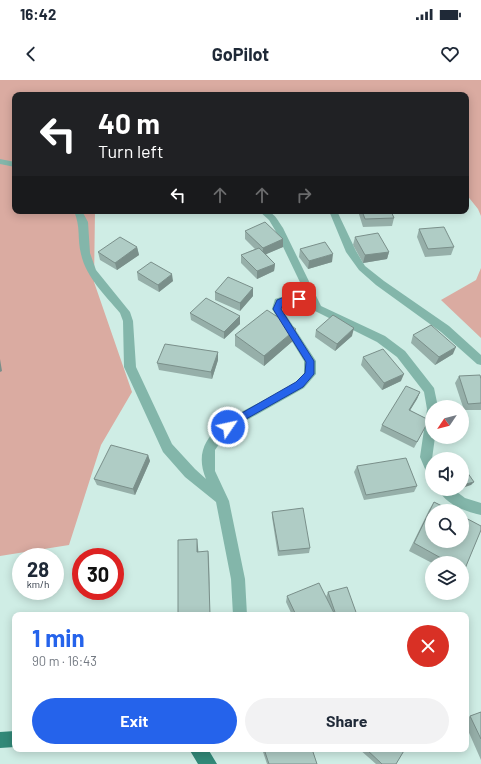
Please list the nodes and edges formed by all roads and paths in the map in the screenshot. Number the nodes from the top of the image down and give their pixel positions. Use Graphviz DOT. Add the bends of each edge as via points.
graph roads {
  1 [pos="0,161"];
  2 [pos="12,164"];
  3 [pos="79,214"];
  4 [pos="267,214"];
  5 [pos="334,214"];
  6 [pos="317,307"];
  7 [pos="481,361"];
  8 [pos="431,400"];
  9 [pos="450,496"];
  10 [pos="222,501"];
  11 [pos="481,509"];
  12 [pos="240,612"];
  13 [pos="12,739"];
  14 [pos="0,740"];
  1 -- 2 [label="street"];
  3 -- 10 [label="street" via="83,222 85,253 91,271 125,312 128,321 130,367 167,448"];
  4 -- 6 [label="street" via="280,230"];
  5 -- 7 [label="street" via="351,252 362,268 445,329"];
  6 -- 8 [label="street" via="381,339 401,354 430,391"];
  6 -- 10 [label="street" via="299,299 289,298 280,302 277,309 310,361 310,374 300,385 236,420 220,433 208,449 208,471"];
  9 -- 11 [label="street"];
  10 -- 12 [label="street" via="238,579"];
  13 -- 14 [label="main road"];
}
